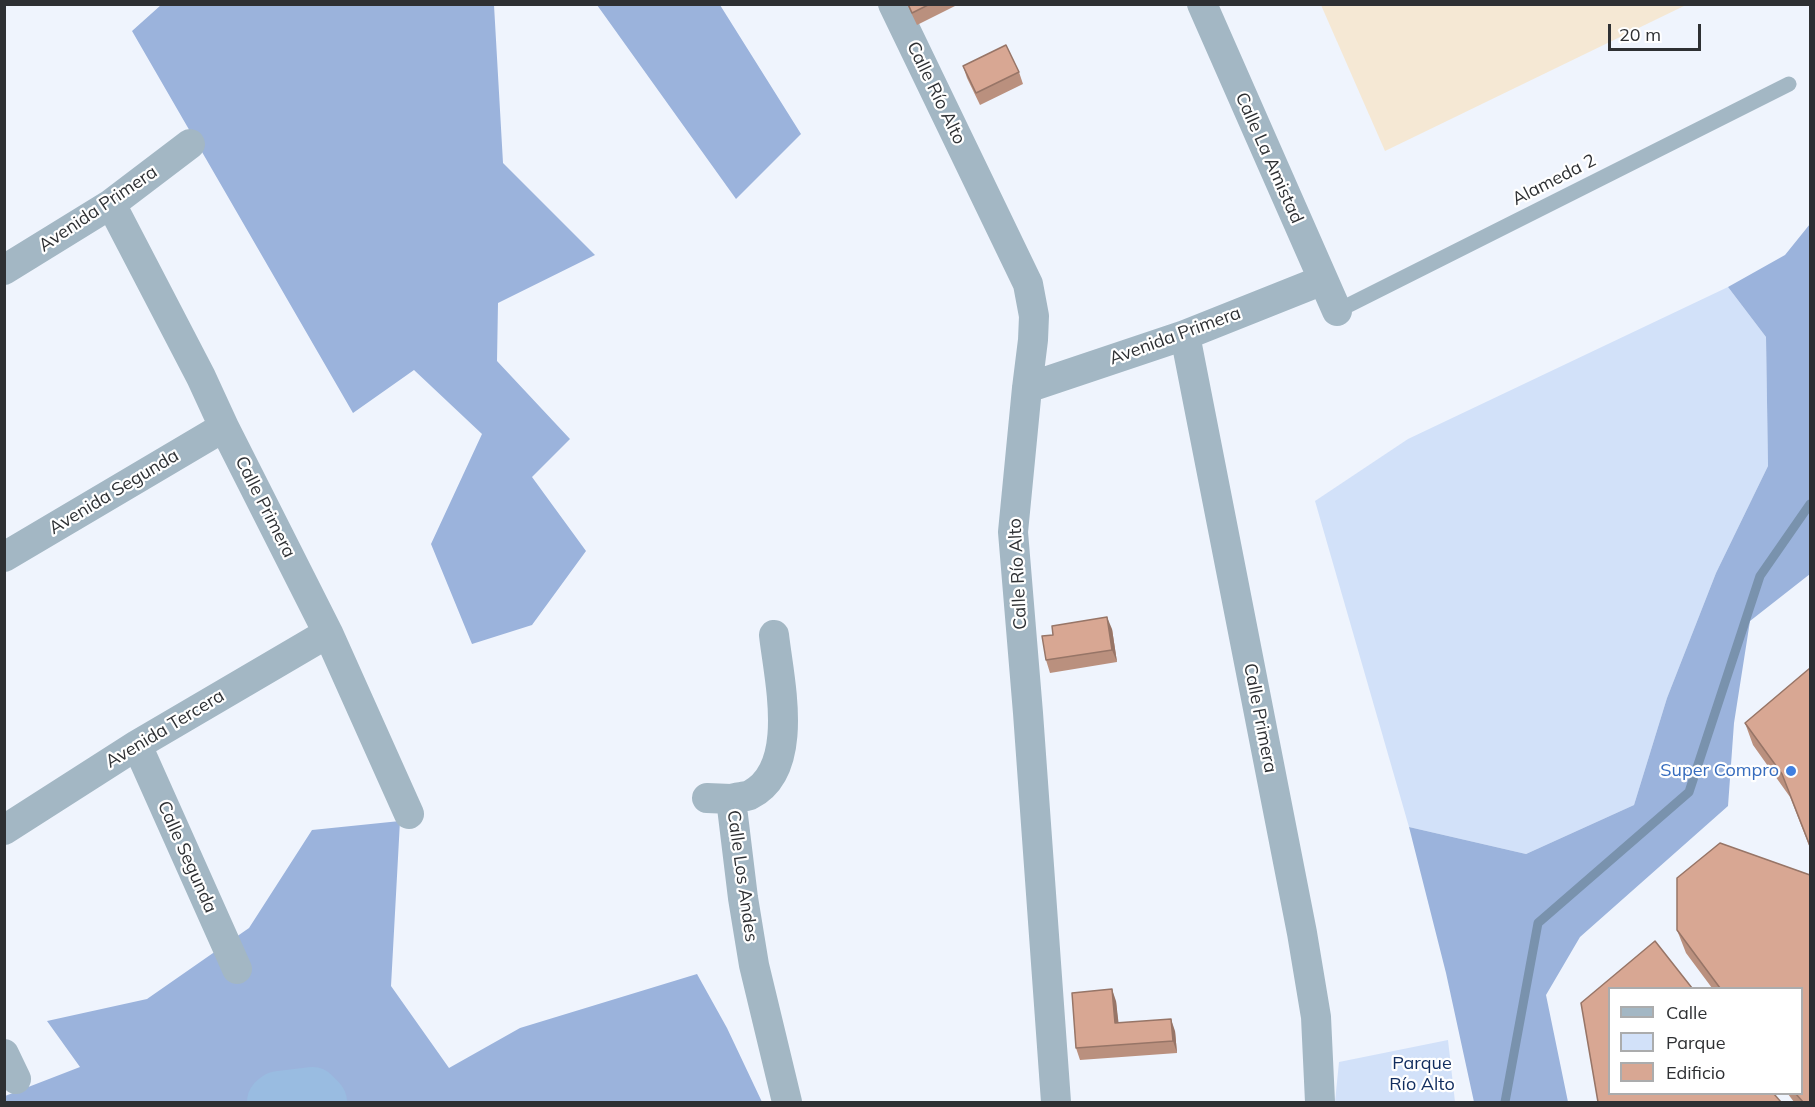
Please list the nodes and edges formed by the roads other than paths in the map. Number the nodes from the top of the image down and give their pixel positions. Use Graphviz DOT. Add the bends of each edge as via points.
graph roads {
  1 [pos="893,4"];
  2 [pos="1202,4"];
  3 [pos="1789,84"];
  4 [pos="190,144"];
  5 [pos="111,204"];
  6 [pos="4,270"];
  7 [pos="1323,280"];
  8 [pos="1336,311"];
  9 [pos="1185,335"];
  10 [pos="1027,388"];
  11 [pos="224,427"];
  12 [pos="4,557"];
  13 [pos="328,633"];
  14 [pos="774,635"];
  15 [pos="137,745"];
  16 [pos="409,814"];
  17 [pos="4,830"];
  18 [pos="237,969"];
  19 [pos="787,1102"];
  20 [pos="1056,1102"];
  21 [pos="1320,1102"];
  1 -- 10 [label="street, Calle Río Alto" via="1028,284 1034,316"];
  2 -- 7 [label="street, Calle La Amistad"];
  3 -- 8 [label="lane, Alameda 2"];
  4 -- 5 [label="street, Avenida Primera"];
  5 -- 6 [label="street, Avenida Primera"];
  5 -- 11 [label="street, Calle Primera"];
  7 -- 8 [label="street, Calle La Amistad"];
  7 -- 9 [label="street, Avenida Primera"];
  9 -- 10 [label="street, Avenida Primera"];
  9 -- 21 [label="street, Calle Primera" via="1302,933 1316,1017"];
  10 -- 20 [label="street, Calle Río Alto" via="1013,532"];
  11 -- 12 [label="street, Avenida Segunda"];
  11 -- 13 [label="street, Calle Primera"];
  13 -- 15 [label="street, Avenida Tercera"];
  13 -- 16 [label="street, Calle Primera"];
  14 -- 19 [label="street, Calle Los Andes" via="784,728 781,754 767,780 749,795 719,799"];
  15 -- 17 [label="street, Avenida Tercera"];
  15 -- 18 [label="street, Calle Segunda"];
}
